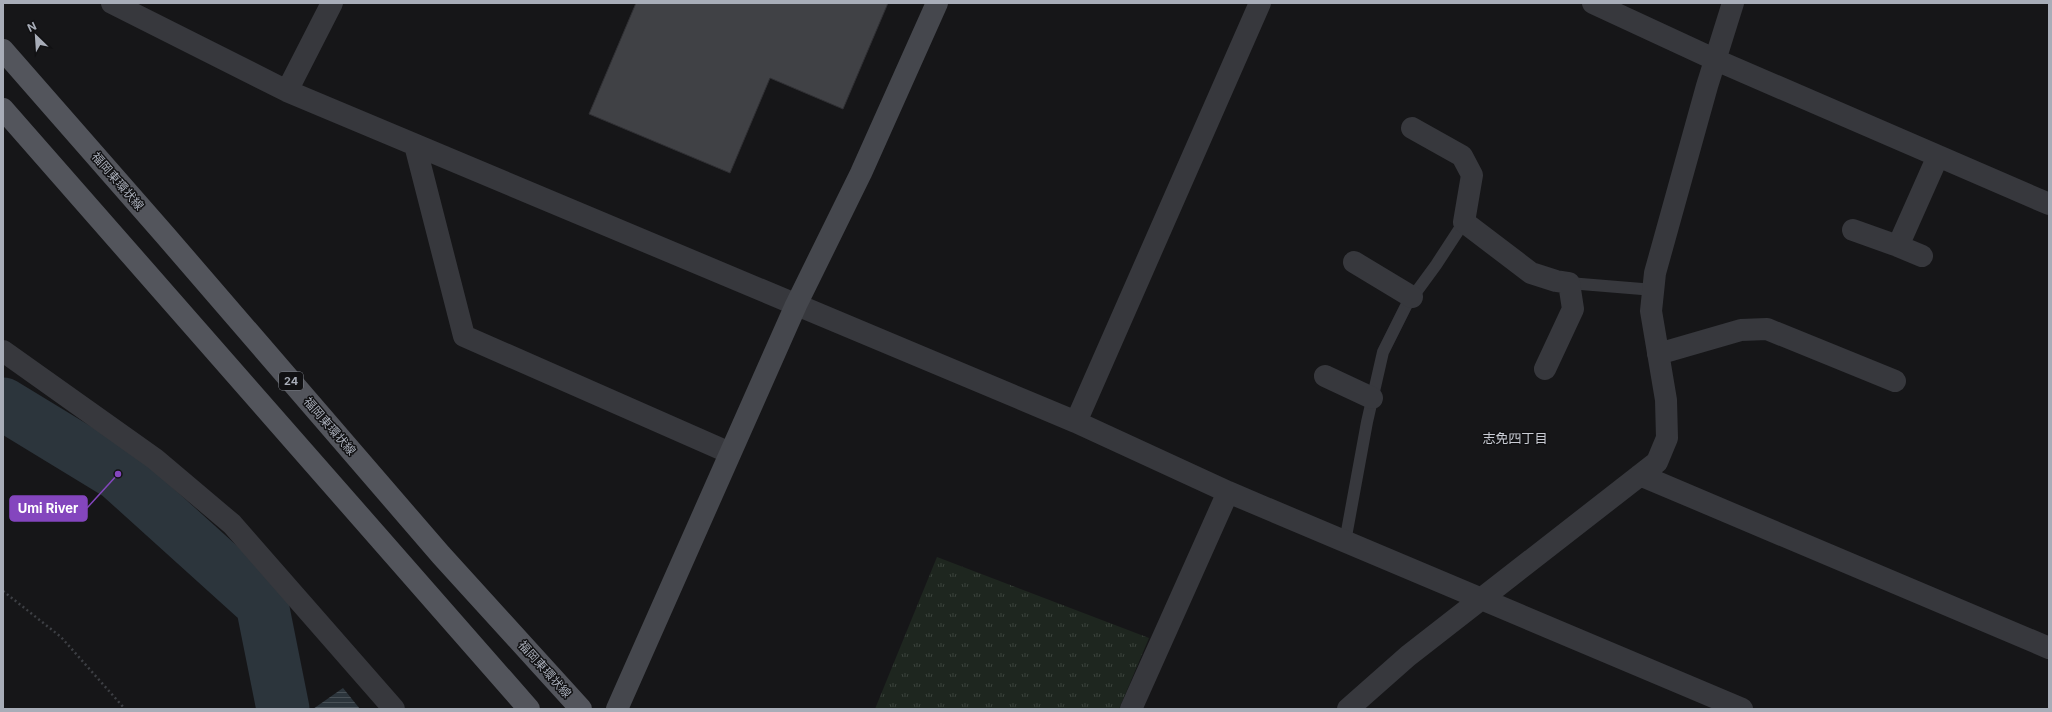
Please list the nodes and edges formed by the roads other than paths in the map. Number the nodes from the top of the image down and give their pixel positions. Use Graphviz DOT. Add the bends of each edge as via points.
graph roads {
  1 [pos="112,3"];
  2 [pos="332,3"];
  3 [pos="937,3"];
  4 [pos="1260,3"];
  5 [pos="1593,3"];
  6 [pos="1734,3"];
  7 [pos="3,50"];
  8 [pos="1716,60"];
  9 [pos="287,91"];
  10 [pos="3,109"];
  11 [pos="1412,128"];
  12 [pos="415,145"];
  13 [pos="1938,156"];
  14 [pos="2049,204"];
  15 [pos="1464,222"];
  16 [pos="1853,230"];
  17 [pos="1898,246"];
  18 [pos="1922,256"];
  19 [pos="1354,262"];
  20 [pos="1569,283"];
  21 [pos="1654,290"];
  22 [pos="1412,298"];
  23 [pos="796,305"];
  24 [pos="3,352"];
  25 [pos="1658,354"];
  26 [pos="1545,370"];
  27 [pos="1325,376"];
  28 [pos="1895,381"];
  29 [pos="1372,398"];
  30 [pos="1076,422"];
  31 [pos="730,453"];
  32 [pos="1640,475"];
  33 [pos="1228,492"];
  34 [pos="1345,542"];
  35 [pos="1480,600"];
  36 [pos="2049,648"];
  37 [pos="394,709"];
  38 [pos="529,709"];
  39 [pos="581,709"];
  40 [pos="617,709"];
  41 [pos="1131,709"];
  42 [pos="1348,709"];
  43 [pos="1742,709"];
  1 -- 9 [label="street"];
  2 -- 9 [label="street"];
  3 -- 23 [label="street" via="861,173"];
  4 -- 30 [label="street"];
  5 -- 8 [label="street"];
  6 -- 8 [label="street"];
  7 -- 39 [label="main road, 福岡東環状線 / 24" via="441,555"];
  8 -- 13 [label="street"];
  8 -- 21 [label="street" via="1655,273"];
  9 -- 12 [label="street"];
  10 -- 38 [label="main road"];
  11 -- 15 [label="street" via="1462,156 1472,175"];
  12 -- 23 [label="street"];
  12 -- 31 [label="street" via="464,336"];
  13 -- 14 [label="street"];
  13 -- 17 [label="street"];
  15 -- 20 [label="street" via="1531,273"];
  15 -- 22 [label="lane"];
  16 -- 17 [label="street"];
  17 -- 18 [label="street"];
  19 -- 22 [label="street"];
  20 -- 21 [label="lane"];
  20 -- 26 [label="street" via="1573,309"];
  21 -- 25 [label="street" via="1651,311"];
  22 -- 29 [label="lane" via="1383,352"];
  23 -- 30 [label="street"];
  23 -- 31 [label="street"];
  24 -- 37 [label="street" via="155,459 232,524"];
  25 -- 28 [label="street" via="1741,330 1767,328"];
  25 -- 32 [label="street" via="1666,400 1667,438 1656,462"];
  27 -- 29 [label="street"];
  29 -- 34 [label="lane"];
  30 -- 33 [label="street"];
  31 -- 40 [label="street"];
  32 -- 35 [label="street"];
  32 -- 36 [label="street"];
  33 -- 34 [label="street"];
  33 -- 41 [label="street"];
  34 -- 35 [label="street"];
  35 -- 42 [label="street" via="1408,656"];
  35 -- 43 [label="street"];
}
